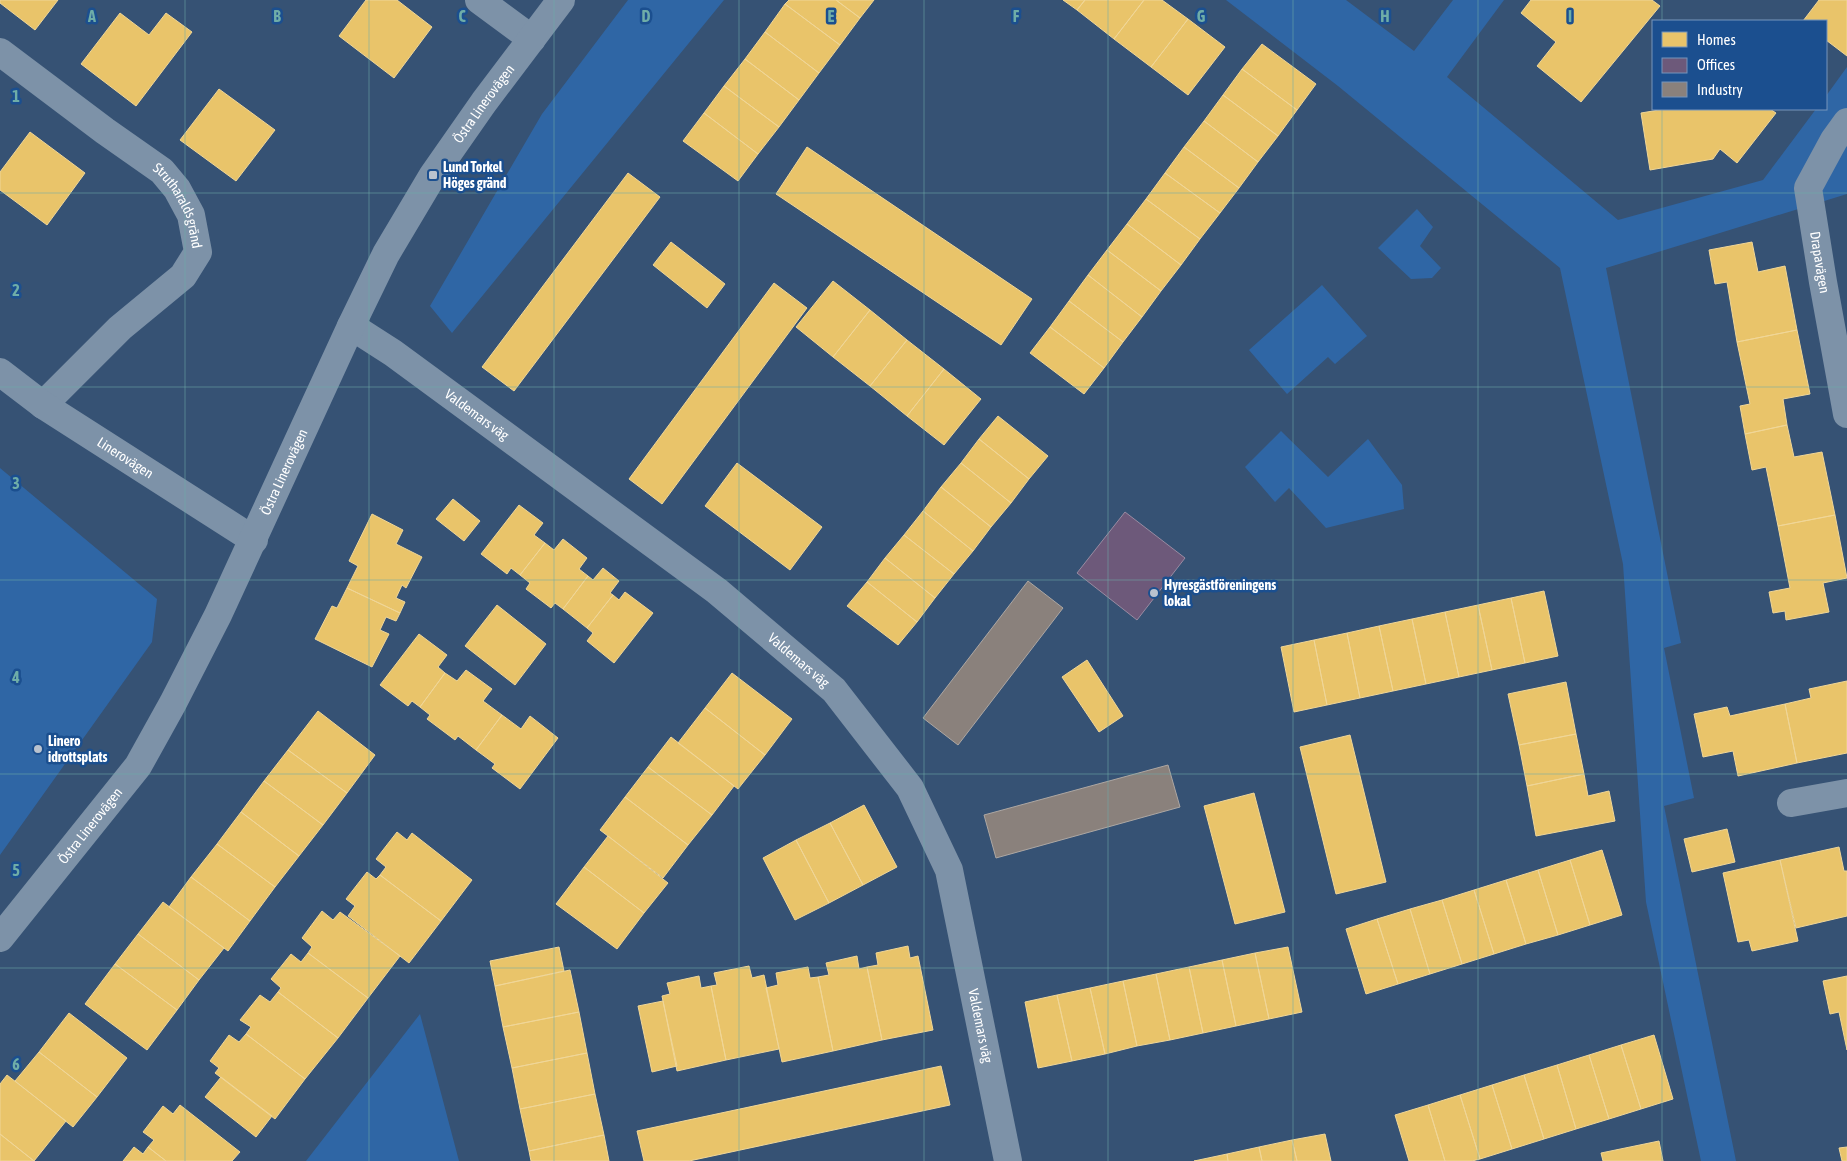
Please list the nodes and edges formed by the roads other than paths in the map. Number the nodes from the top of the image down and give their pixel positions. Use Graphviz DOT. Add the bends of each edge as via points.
graph roads {
  1 [pos="479,0"];
  2 [pos="561,0"];
  3 [pos="532,39"];
  4 [pos="0,52"];
  5 [pos="1847,122"];
  6 [pos="351,326"];
  7 [pos="0,372"];
  8 [pos="43,405"];
  9 [pos="1847,414"];
  10 [pos="254,540"];
  11 [pos="1847,793"];
  12 [pos="1791,803"];
  13 [pos="0,938"];
  14 [pos="1008,1161"];
  1 -- 3 [label="street"];
  2 -- 3 [label="street, Östra Linerovägen"];
  3 -- 6 [label="street, Östra Linerovägen" via="433,175 386,254"];
  4 -- 8 [label="street, Strutharalds gränd" via="162,171 177,189 191,215 198,252 183,276 120,328"];
  5 -- 9 [label="street, Drapavägen" via="1808,188"];
  6 -- 10 [label="street, Östra Linerovägen"];
  6 -- 14 [label="street, Valdemars väg" via="393,353 717,591 834,690 910,788 949,870"];
  7 -- 8 [label="street, Linerovägen"];
  8 -- 10 [label="street, Linerovägen"];
  10 -- 13 [label="street, Östra Linerovägen" via="138,766"];
  11 -- 12 [label="street"];
}
